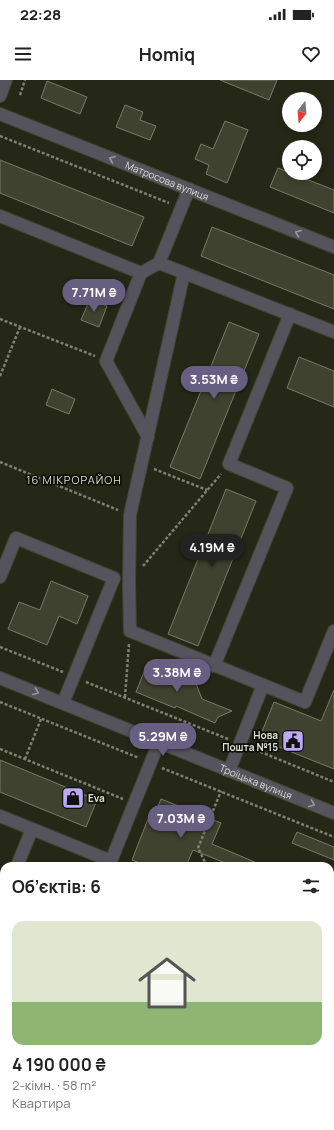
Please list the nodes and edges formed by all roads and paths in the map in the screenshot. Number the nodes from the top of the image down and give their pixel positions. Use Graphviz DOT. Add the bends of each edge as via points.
graph roads {
  1 [pos="6,80"];
  2 [pos="25,80"];
  3 [pos="20,95"];
  4 [pos="0,96"];
  5 [pos="0,114"];
  6 [pos="0,136"];
  7 [pos="188,189"];
  8 [pos="181,208"];
  9 [pos="0,216"];
  10 [pos="334,247"];
  11 [pos="159,263"];
  12 [pos="184,272"];
  13 [pos="141,273"];
  14 [pos="290,314"];
  15 [pos="0,319"];
  16 [pos="20,327"];
  17 [pos="334,332"];
  18 [pos="106,361"];
  19 [pos="0,376"];
  20 [pos="148,437"];
  21 [pos="0,462"];
  22 [pos="142,464"];
  23 [pos="229,464"];
  24 [pos="207,490"];
  25 [pos="130,514"];
  26 [pos="0,577"];
  27 [pos="128,584"];
  28 [pos="334,630"];
  29 [pos="130,632"];
  30 [pos="0,647"];
  31 [pos="214,666"];
  32 [pos="74,677"];
  33 [pos="0,678"];
  34 [pos="263,685"];
  35 [pos="124,697"];
  36 [pos="0,702"];
  37 [pos="62,703"];
  38 [pos="41,718"];
  39 [pos="159,742"];
  40 [pos="240,744"];
  41 [pos="0,749"];
  42 [pos="24,759"];
  43 [pos="151,763"];
  44 [pos="229,770"];
  45 [pos="334,782"];
  46 [pos="221,791"];
  47 [pos="134,804"];
  48 [pos="334,813"];
  49 [pos="0,816"];
  50 [pos="32,829"];
  51 [pos="334,837"];
  52 [pos="19,862"];
  53 [pos="108,862"];
  54 [pos="110,862"];
  55 [pos="205,862"];
  1 -- 4 [label="street"];
  2 -- 3 [label="path"];
  7 -- 5 [label="street, Матросова вулиця, one-way"];
  6 -- 8 [label="path"];
  7 -- 8 [label="street"];
  10 -- 7 [label="street, Матросова вулиця, one-way"];
  8 -- 11 [label="street"];
  9 -- 13 [label="street"];
  11 -- 12 [label="street"];
  11 -- 13 [label="street"];
  12 -- 14 [label="street"];
  12 -- 20 [label="street"];
  13 -- 18 [label="street"];
  14 -- 17 [label="street"];
  14 -- 23 [label="street"];
  15 -- 16 [label="path"];
  16 -- 18 [label="path"];
  16 -- 19 [label="path"];
  18 -- 20 [label="street"];
  20 -- 22 [label="street"];
  21 -- 25 [label="path"];
  22 -- 24 [label="path"];
  22 -- 25 [label="street"];
  23 -- 24 [label="path"];
  23 -- 31 [label="street" via="287,488"];
  24 -- 27 [label="path"];
  25 -- 27 [label="street"];
  26 -- 32 [label="street" via="16,538 114,578"];
  27 -- 29 [label="street"];
  28 -- 34 [label="street" via="305,702"];
  29 -- 31 [label="street"];
  29 -- 35 [label="path"];
  30 -- 32 [label="path"];
  31 -- 34 [label="street"];
  32 -- 35 [label="path"];
  32 -- 37 [label="street"];
  33 -- 37 [label="street, Троїцька вулиця, one-way"];
  34 -- 40 [label="street"];
  35 -- 40 [label="path"];
  36 -- 38 [label="path"];
  37 -- 39 [label="street, Троїцька вулиця"];
  38 -- 42 [label="path"];
  38 -- 43 [label="path"];
  39 -- 43 [label="street"];
  39 -- 44 [label="street, Троїцька вулиця"];
  40 -- 44 [label="street"];
  40 -- 45 [label="path"];
  41 -- 42 [label="path"];
  42 -- 47 [label="path"];
  43 -- 46 [label="path"];
  43 -- 47 [label="street"];
  44 -- 48 [label="street, Троїцька вулиця, one-way"];
  46 -- 51 [label="path"];
  46 -- 55 [label="path" via="198,848"];
  47 -- 54 [label="street"];
  49 -- 50 [label="street"];
  50 -- 52 [label="street"];
  50 -- 53 [label="street"];
}
